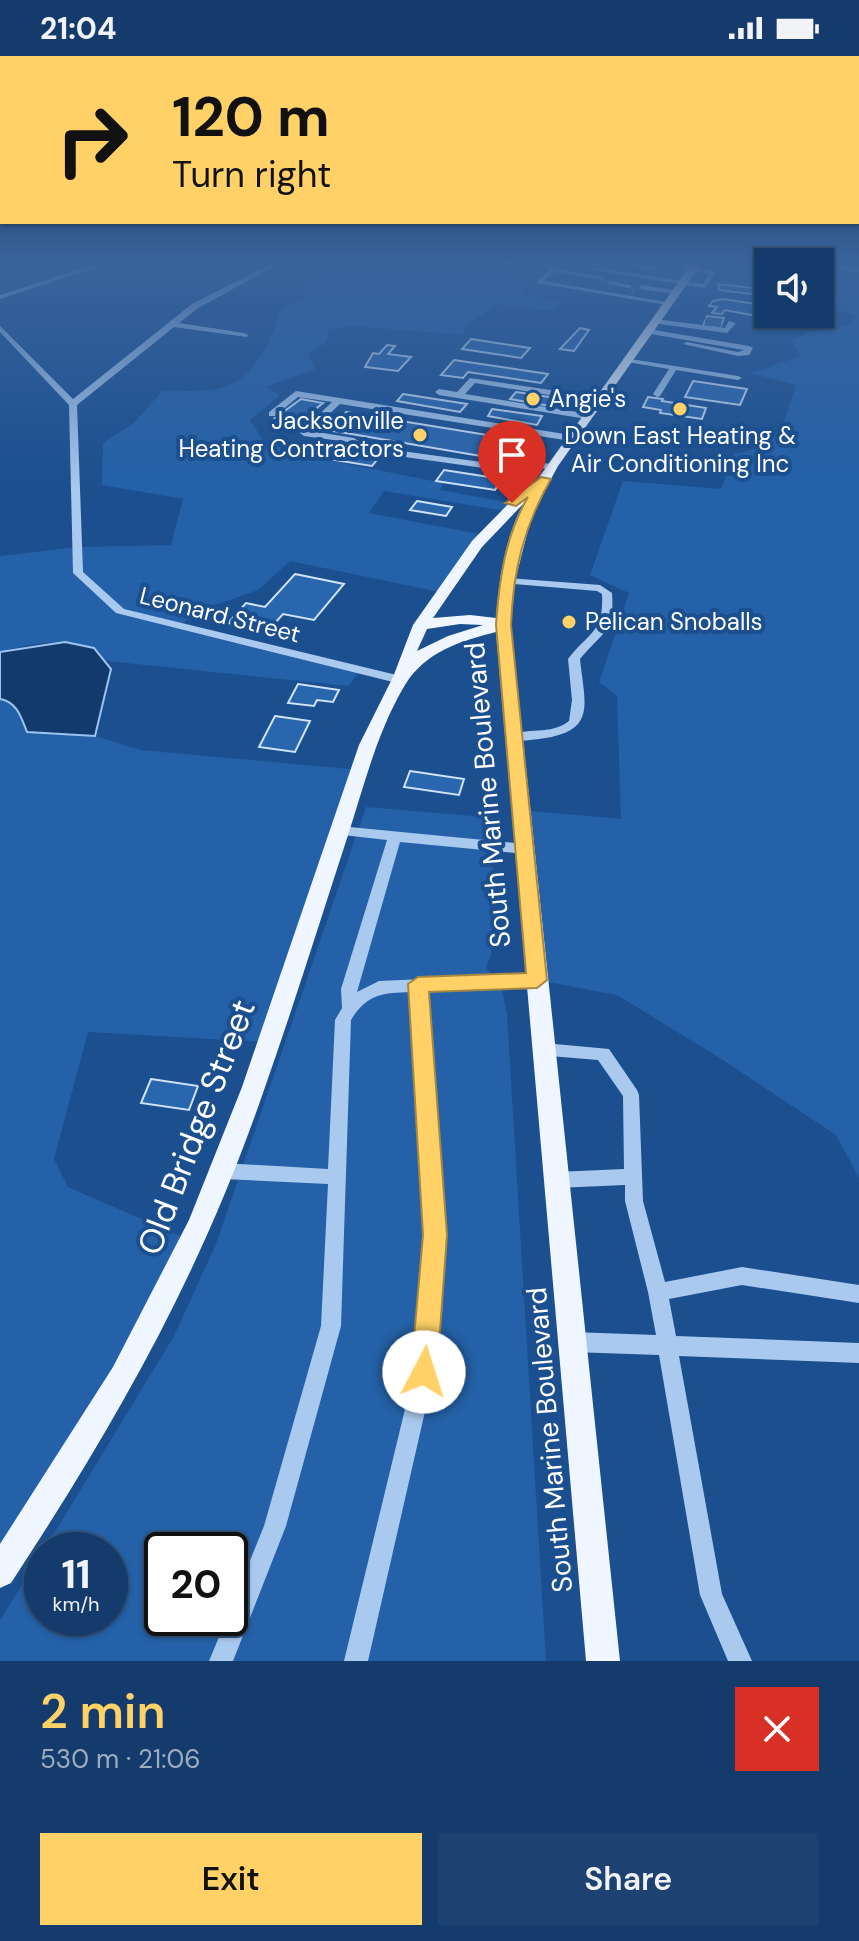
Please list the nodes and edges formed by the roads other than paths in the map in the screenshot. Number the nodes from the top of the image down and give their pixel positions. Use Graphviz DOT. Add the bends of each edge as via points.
graph roads {
  1 [pos="10,338"];
  2 [pos="155,338"];
  3 [pos="643,338"];
  4 [pos="684,338"];
  5 [pos="695,338"];
  6 [pos="743,338"];
  7 [pos="690,340"];
  8 [pos="627,360"];
  9 [pos="674,368"];
  10 [pos="738,378"];
  11 [pos="439,392"];
  12 [pos="657,394"];
  13 [pos="459,395"];
  14 [pos="598,400"];
  15 [pos="338,401"];
  16 [pos="73,404"];
  17 [pos="272,414"];
  18 [pos="587,416"];
  19 [pos="530,432"];
  20 [pos="571,438"];
  21 [pos="505,463"];
  22 [pos="548,473"];
  23 [pos="507,581"];
  24 [pos="421,625"];
  25 [pos="503,625"];
  26 [pos="401,680"];
  27 [pos="514,737"];
  28 [pos="339,831"];
  29 [pos="395,837"];
  30 [pos="525,849"];
  31 [pos="537,980"];
  32 [pos="418,984"];
  33 [pos="349,1007"];
  34 [pos="544,1050"];
  35 [pos="223,1171"];
  36 [pos="337,1177"];
  37 [pos="633,1177"];
  38 [pos="556,1180"];
  39 [pos="658,1292"];
  40 [pos="859,1294"];
  41 [pos="572,1342"];
  42 [pos="666,1346"];
  43 [pos="859,1353"];
  44 [pos="0,1572"];
  45 [pos="221,1661"];
  46 [pos="356,1661"];
  47 [pos="603,1661"];
  48 [pos="740,1661"];
  1 -- 16 [label="street"];
  2 -- 16 [label="street"];
  3 -- 8 [label="main road, South Marine Boulevard"];
  4 -- 7 [label="street"];
  5 -- 7 [label="street"];
  6 -- 7 [label="street" via="758,346 754,358 689,350"];
  7 -- 7 [label="street" via="738,354 749,351 743,345"];
  8 -- 9 [label="street"];
  8 -- 14 [label="main road, South Marine Boulevard"];
  9 -- 10 [label="street"];
  9 -- 12 [label="street"];
  11 -- 13 [label="street"];
  13 -- 14 [label="street" via="473,380"];
  13 -- 18 [label="street"];
  14 -- 18 [label="main road, South Marine Boulevard"];
  15 -- 17 [label="street" via="296,394"];
  15 -- 19 [label="street"];
  15 -- 21 [label="street" via="304,433 441,461 498,467"];
  16 -- 26 [label="street, Leonard Street" via="78,573 120,611"];
  18 -- 20 [label="main road, South Marine Boulevard"];
  19 -- 20 [label="street"];
  19 -- 21 [label="street"];
  20 -- 22 [label="main road, South Marine Boulevard"];
  21 -- 22 [label="street" via="516,470"];
  22 -- 23 [label="main road, South Marine Boulevard" via="525,514"];
  22 -- 24 [label="main road, Old Bridge Street" via="484,535"];
  23 -- 25 [label="main road, South Marine Boulevard"];
  23 -- 27 [label="street" via="600,588 607,593 609,606 597,640 574,659 579,716 575,726 561,734"];
  24 -- 25 [label="main road" via="483,619"];
  24 -- 26 [label="main road, Old Bridge Street" via="406,651"];
  25 -- 26 [label="main road, Old Bridge Street" via="430,652 411,664"];
  25 -- 27 [label="main road, South Marine Boulevard"];
  26 -- 28 [label="main road, Old Bridge Street" via="362,762"];
  27 -- 30 [label="main road, South Marine Boulevard"];
  28 -- 29 [label="street"];
  28 -- 35 [label="main road, Old Bridge Street"];
  29 -- 30 [label="street"];
  29 -- 33 [label="street" via="349,989"];
  30 -- 31 [label="main road, South Marine Boulevard"];
  31 -- 32 [label="street"];
  31 -- 34 [label="main road, South Marine Boulevard"];
  32 -- 33 [label="street" via="379,987"];
  32 -- 46 [label="street" via="435,1235 424,1372"];
  33 -- 36 [label="street" via="343,1020"];
  34 -- 37 [label="street" via="603,1054 631,1095"];
  34 -- 38 [label="main road, South Marine Boulevard"];
  35 -- 36 [label="street"];
  35 -- 44 [label="main road, Old Bridge Street" via="120,1386"];
  36 -- 45 [label="street" via="331,1326 275,1526"];
  37 -- 38 [label="street"];
  37 -- 39 [label="street" via="634,1201"];
  38 -- 41 [label="main road, South Marine Boulevard"];
  39 -- 40 [label="street" via="742,1276"];
  39 -- 42 [label="street"];
  41 -- 42 [label="street"];
  41 -- 47 [label="main road, South Marine Boulevard"];
  42 -- 43 [label="street"];
  42 -- 48 [label="street" via="711,1595"];
}
